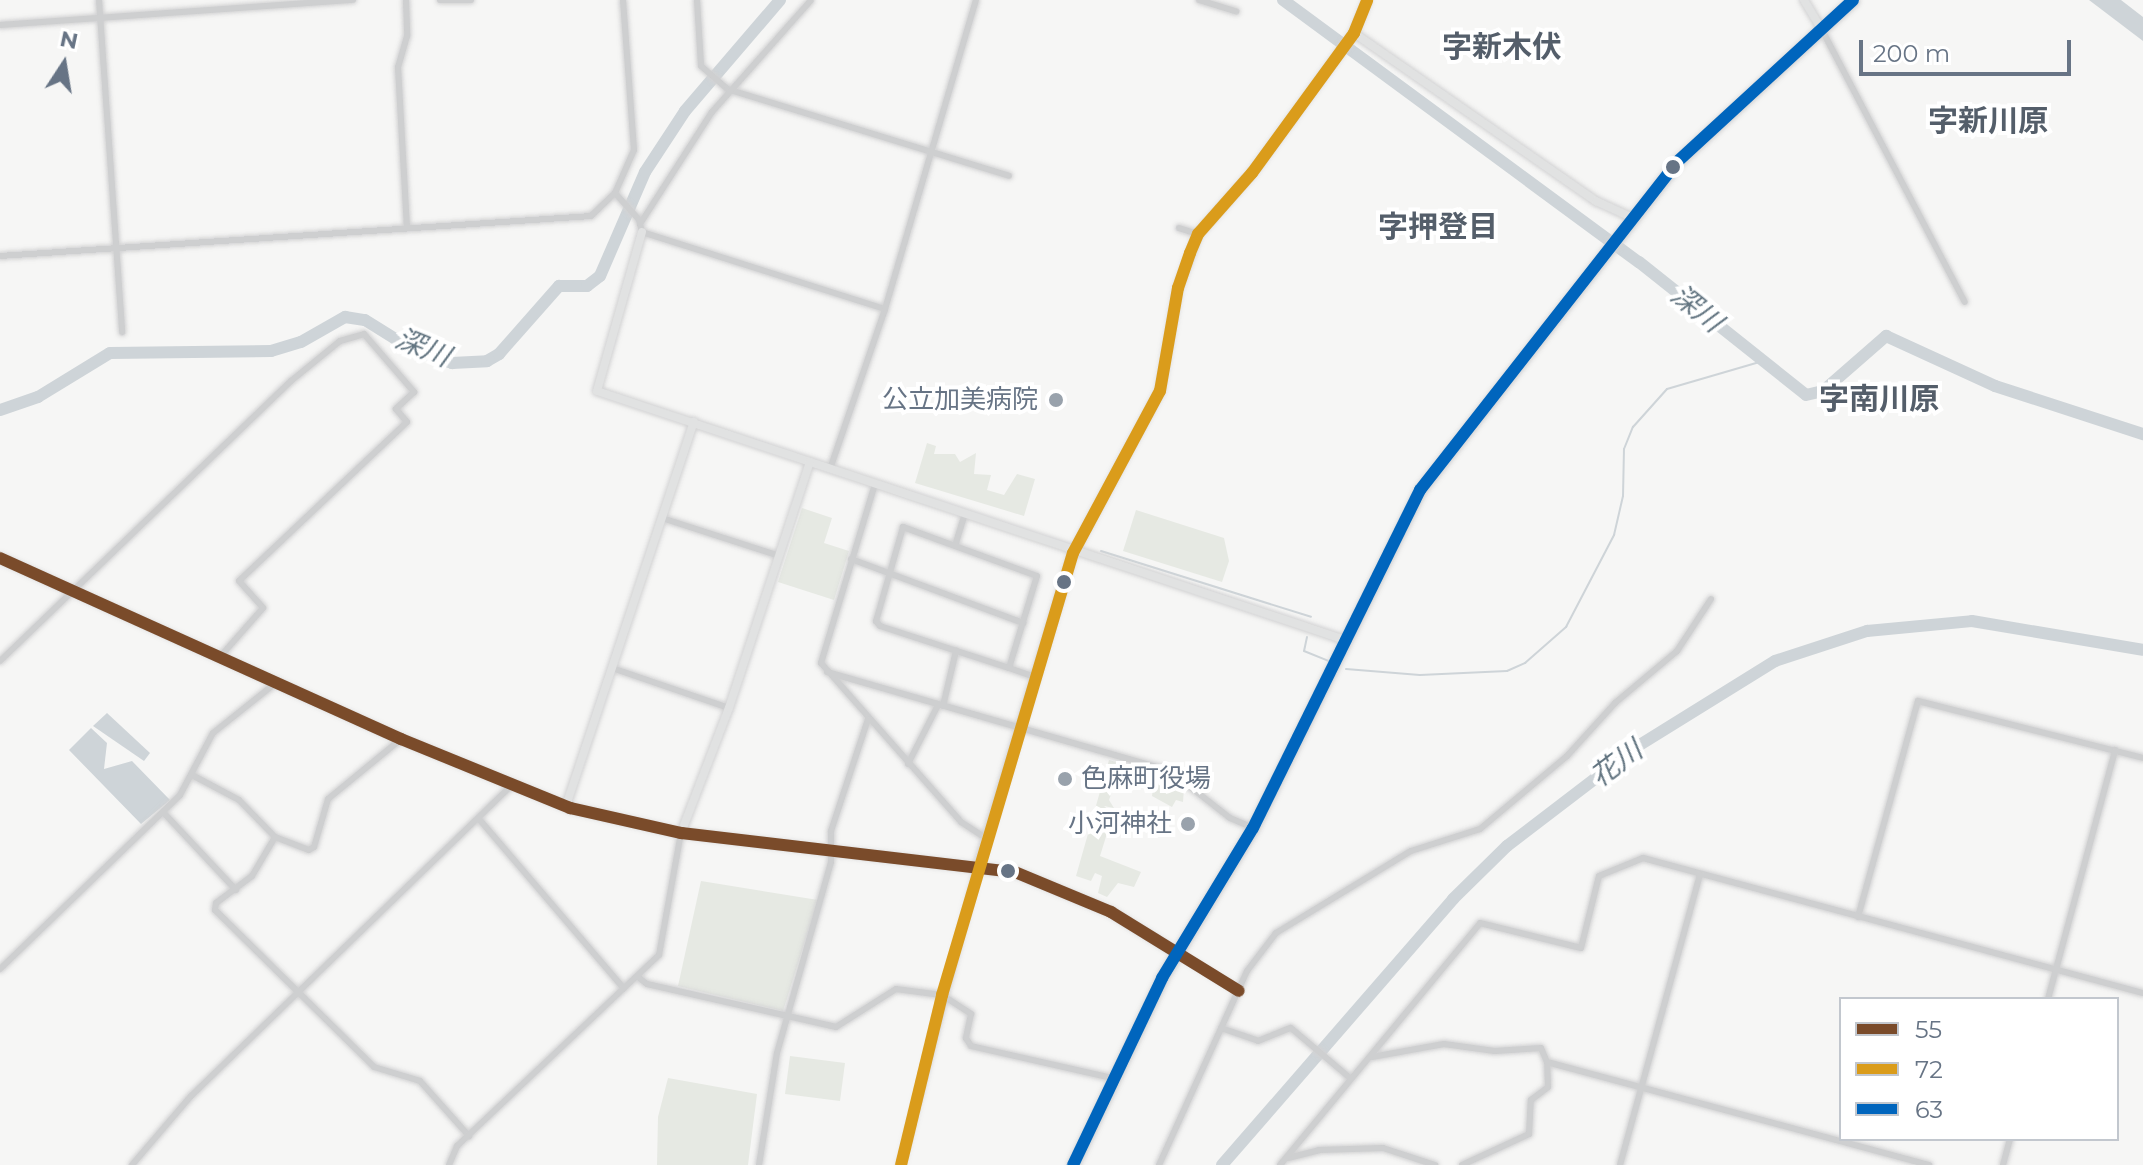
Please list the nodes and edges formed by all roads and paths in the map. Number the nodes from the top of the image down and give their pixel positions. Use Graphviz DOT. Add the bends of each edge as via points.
graph roads {
  1 [pos="99,0"];
  2 [pos="353,0"];
  3 [pos="406,0"];
  4 [pos="440,0"];
  5 [pos="471,0"];
  6 [pos="623,0"];
  7 [pos="697,0"];
  8 [pos="811,0"];
  9 [pos="976,0"];
  10 [pos="1199,0"];
  11 [pos="1367,0"];
  12 [pos="1804,0"];
  13 [pos="1850,3"];
  14 [pos="1236,11"];
  15 [pos="100,20"];
  16 [pos="0,25"];
  17 [pos="1822,30"];
  18 [pos="1352,36"];
  19 [pos="728,89"];
  20 [pos="928,153"];
  21 [pos="1009,176"];
  22 [pos="615,193"];
  23 [pos="1635,219"];
  24 [pos="640,225"];
  25 [pos="407,227"];
  26 [pos="1179,228"];
  27 [pos="1198,234"];
  28 [pos="115,246"];
  29 [pos="0,256"];
  30 [pos="1965,302"];
  31 [pos="885,309"];
  32 [pos="122,332"];
  33 [pos="694,422"];
  34 [pos="810,462"];
  35 [pos="830,469"];
  36 [pos="875,484"];
  37 [pos="965,514"];
  38 [pos="662,518"];
  39 [pos="955,546"];
  40 [pos="1073,553"];
  41 [pos="781,556"];
  42 [pos="0,558"];
  43 [pos="851,559"];
  44 [pos="889,573"];
  45 [pos="73,590"];
  46 [pos="1711,599"];
  47 [pos="1023,623"];
  48 [pos="1345,640"];
  49 [pos="956,651"];
  50 [pos="220,657"];
  51 [pos="0,661"];
  52 [pos="612,668"];
  53 [pos="1009,668"];
  54 [pos="827,672"];
  55 [pos="1035,677"];
  56 [pos="277,682"];
  57 [pos="941,706"];
  58 [pos="729,708"];
  59 [pos="868,719"];
  60 [pos="1022,730"];
  61 [pos="401,739"];
  62 [pos="2115,750"];
  63 [pos="2143,758"];
  64 [pos="908,764"];
  65 [pos="192,775"];
  66 [pos="513,784"];
  67 [pos="566,806"];
  68 [pos="163,812"];
  69 [pos="479,819"];
  70 [pos="1253,828"];
  71 [pos="681,833"];
  72 [pos="275,837"];
  73 [pos="987,839"];
  74 [pos="830,849"];
  75 [pos="978,865"];
  76 [pos="1700,875"];
  77 [pos="236,890"];
  78 [pos="1858,917"];
  79 [pos="1177,953"];
  80 [pos="0,969"];
  81 [pos="2056,969"];
  82 [pos="638,977"];
  83 [pos="624,989"];
  84 [pos="300,991"];
  85 [pos="1239,991"];
  86 [pos="2143,993"];
  87 [pos="942,995"];
  88 [pos="2049,997"];
  89 [pos="791,1017"];
  90 [pos="1221,1028"];
  91 [pos="1372,1057"];
  92 [pos="1547,1062"];
  93 [pos="1348,1076"];
  94 [pos="1112,1078"];
  95 [pos="1642,1084"];
  96 [pos="469,1136"];
  97 [pos="1839,1140"];
  98 [pos="1844,1141"];
  99 [pos="2009,1141"];
  100 [pos="1288,1158"];
  101 [pos="132,1165"];
  102 [pos="449,1165"];
  103 [pos="759,1165"];
  104 [pos="901,1165"];
  105 [pos="1073,1165"];
  106 [pos="1159,1165"];
  107 [pos="1280,1165"];
  108 [pos="1435,1165"];
  109 [pos="1462,1165"];
  110 [pos="1620,1165"];
  111 [pos="1929,1165"];
  112 [pos="2003,1165"];
  1 -- 15 [label="street"];
  2 -- 15 [label="street"];
  3 -- 25 [label="street" via="407,36 398,67"];
  4 -- 5 [label="street"];
  6 -- 22 [label="street" via="635,147"];
  7 -- 19 [label="street" via="703,68"];
  8 -- 19 [label="street"];
  9 -- 20 [label="street"];
  10 -- 14 [label="street"];
  11 -- 18 [label="street"];
  12 -- 17 [label="street"];
  13 -- 17 [label="highway"];
  15 -- 16 [label="street"];
  15 -- 28 [label="street"];
  17 -- 23 [label="highway" via="1677,162"];
  17 -- 30 [label="street"];
  18 -- 23 [label="street" via="1596,201"];
  18 -- 27 [label="street" via="1252,173"];
  19 -- 20 [label="street"];
  19 -- 24 [label="street"];
  20 -- 21 [label="street"];
  20 -- 31 [label="street"];
  22 -- 24 [label="street"];
  22 -- 25 [label="street" via="587,217"];
  23 -- 48 [label="highway" via="1420,490"];
  24 -- 31 [label="street"];
  24 -- 33 [label="street" via="597,391"];
  25 -- 28 [label="street"];
  26 -- 27 [label="street"];
  27 -- 40 [label="street" via="1178,288 1160,391"];
  28 -- 29 [label="street"];
  28 -- 32 [label="street"];
  31 -- 35 [label="street"];
  33 -- 34 [label="street"];
  33 -- 38 [label="street"];
  34 -- 35 [label="street"];
  34 -- 41 [label="street"];
  35 -- 36 [label="street"];
  36 -- 37 [label="street"];
  36 -- 43 [label="street"];
  37 -- 39 [label="street"];
  37 -- 40 [label="street"];
  38 -- 41 [label="street"];
  38 -- 52 [label="street"];
  39 -- 44 [label="street" via="903,527"];
  39 -- 47 [label="street" via="1037,576"];
  40 -- 48 [label="street"];
  40 -- 55 [label="street"];
  41 -- 58 [label="street"];
  42 -- 45 [label="street"];
  43 -- 44 [label="street"];
  43 -- 54 [label="street" via="821,663"];
  44 -- 47 [label="street"];
  44 -- 49 [label="street" via="876,621"];
  45 -- 50 [label="street"];
  45 -- 50 [label="street" via="301,372 340,341 364,334 414,392 396,409 407,422 239,581 263,608"];
  45 -- 51 [label="street"];
  46 -- 85 [label="street" via="1677,651 1615,703 1567,756 1480,829 1429,843 1326,899 1276,933"];
  47 -- 53 [label="street"];
  48 -- 70 [label="highway"];
  49 -- 53 [label="street"];
  49 -- 57 [label="street"];
  50 -- 56 [label="street"];
  52 -- 58 [label="street"];
  52 -- 67 [label="street"];
  53 -- 55 [label="street"];
  54 -- 57 [label="street"];
  54 -- 59 [label="street"];
  55 -- 60 [label="street"];
  56 -- 61 [label="street"];
  56 -- 65 [label="street" via="213,733"];
  57 -- 60 [label="street"];
  57 -- 64 [label="street"];
  58 -- 71 [label="street"];
  59 -- 64 [label="street"];
  59 -- 74 [label="street" via="840,797"];
  60 -- 70 [label="street" via="1170,771 1230,818"];
  60 -- 73 [label="street"];
  61 -- 66 [label="street"];
  61 -- 72 [label="street" via="328,799 314,847 309,850"];
  62 -- 63 [label="street"];
  62 -- 78 [label="street" via="1918,701"];
  62 -- 81 [label="street"];
  64 -- 73 [label="street" via="961,822"];
  65 -- 68 [label="street"];
  65 -- 72 [label="street" via="239,800"];
  66 -- 67 [label="street"];
  66 -- 69 [label="street"];
  67 -- 71 [label="street"];
  68 -- 77 [label="street"];
  68 -- 80 [label="street"];
  69 -- 83 [label="street"];
  69 -- 84 [label="street"];
  70 -- 79 [label="highway"];
  71 -- 74 [label="street"];
  71 -- 82 [label="street" via="659,955"];
  72 -- 77 [label="street" via="252,876"];
  73 -- 75 [label="street"];
  74 -- 75 [label="street"];
  74 -- 89 [label="street"];
  75 -- 79 [label="street" via="1057,888 1111,912"];
  75 -- 87 [label="street"];
  76 -- 78 [label="street"];
  76 -- 91 [label="street" via="1643,858 1604,873 1581,948 1483,921"];
  76 -- 95 [label="street"];
  77 -- 84 [label="street" via="216,903 215,910"];
  78 -- 81 [label="street"];
  79 -- 85 [label="street"];
  79 -- 94 [label="highway"];
  81 -- 86 [label="street"];
  81 -- 88 [label="street"];
  82 -- 83 [label="street"];
  82 -- 89 [label="street" via="647,984"];
  83 -- 96 [label="street"];
  84 -- 96 [label="street" via="374,1067 420,1081"];
  84 -- 101 [label="street" via="174,1112"];
  85 -- 90 [label="street"];
  87 -- 89 [label="street" via="896,989 836,1027"];
  87 -- 94 [label="street" via="969,1011 967,1041 979,1050"];
  87 -- 104 [label="street"];
  89 -- 103 [label="street" via="777,1053"];
  90 -- 93 [label="street" via="1258,1041 1288,1028"];
  90 -- 106 [label="street"];
  91 -- 92 [label="street" via="1444,1044 1495,1051 1541,1048"];
  91 -- 93 [label="street"];
  92 -- 95 [label="street"];
  92 -- 109 [label="street" via="1548,1087 1531,1100 1529,1134"];
  93 -- 100 [label="street"];
  94 -- 105 [label="highway"];
  95 -- 97 [label="street"];
  95 -- 110 [label="street"];
  96 -- 102 [label="street" via="457,1146"];
  98 -- 111 [label="street"];
  99 -- 112 [label="street"];
  100 -- 107 [label="street"];
  100 -- 108 [label="street" via="1319,1150 1383,1148"];
}
